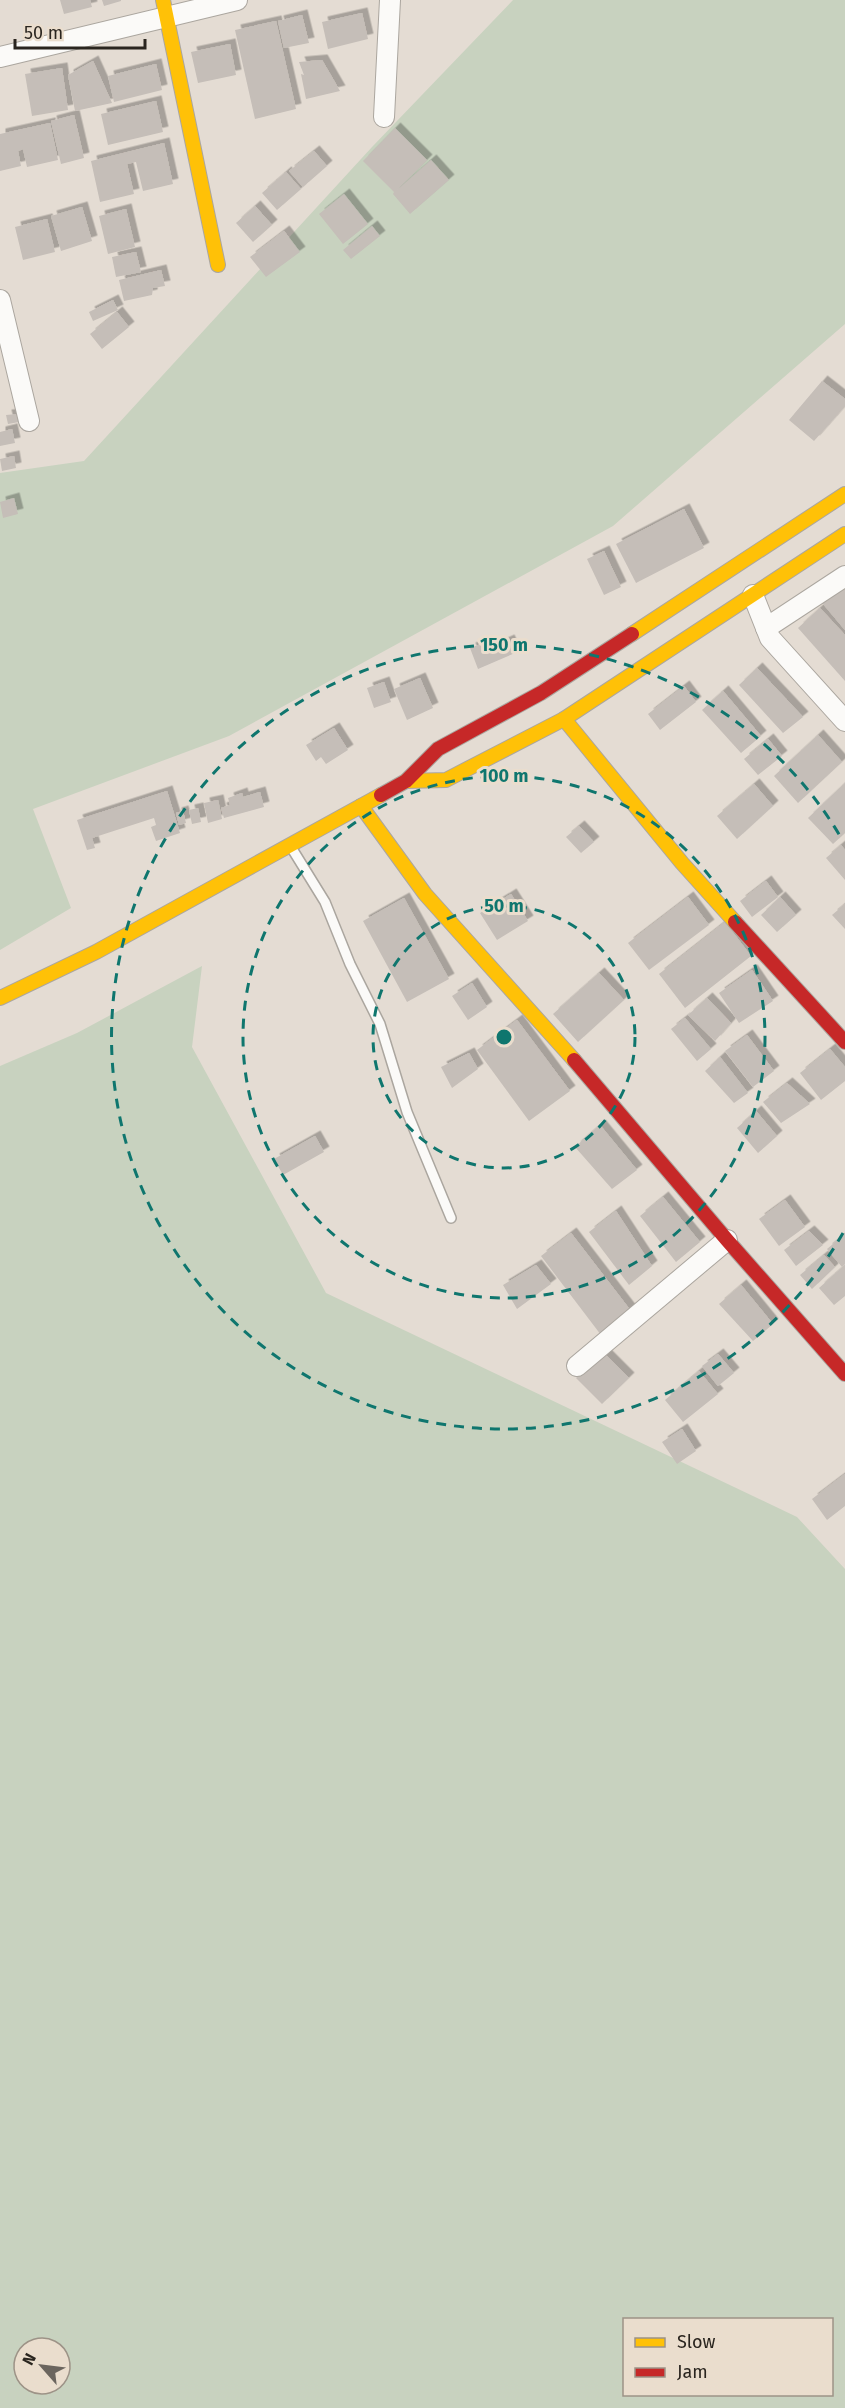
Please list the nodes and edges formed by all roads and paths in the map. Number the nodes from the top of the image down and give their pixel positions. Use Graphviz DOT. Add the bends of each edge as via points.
graph roads {
  1 [pos="237,0"];
  2 [pos="390,0"];
  3 [pos="165,9"];
  4 [pos="0,57"];
  5 [pos="384,117"];
  6 [pos="218,265"];
  7 [pos="0,300"];
  8 [pos="29,421"];
  9 [pos="845,494"];
  10 [pos="845,534"];
  11 [pos="845,576"];
  12 [pos="753,595"];
  13 [pos="766,628"];
  14 [pos="564,719"];
  15 [pos="845,721"];
  16 [pos="406,781"];
  17 [pos="361,806"];
  18 [pos="290,845"];
  19 [pos="0,998"];
  20 [pos="845,1042"];
  21 [pos="451,1218"];
  22 [pos="727,1240"];
  23 [pos="578,1366"];
  24 [pos="845,1374"];
  1 -- 3 [label="street"];
  2 -- 5 [label="street"];
  3 -- 4 [label="street"];
  3 -- 6 [label="street"];
  7 -- 8 [label="street"];
  9 -- 16 [label="street" via="541,693 438,749"];
  10 -- 12 [label="street"];
  11 -- 13 [label="street"];
  12 -- 13 [label="street"];
  12 -- 14 [label="street"];
  13 -- 15 [label="street" via="770,638"];
  14 -- 16 [label="street" via="446,780"];
  14 -- 20 [label="street" via="682,862"];
  16 -- 17 [label="street"];
  17 -- 18 [label="street"];
  17 -- 22 [label="street" via="425,894"];
  18 -- 19 [label="street" via="96,952"];
  18 -- 21 [label="lane" via="325,902 380,1024 407,1112"];
  22 -- 23 [label="street"];
  22 -- 24 [label="street"];
}
